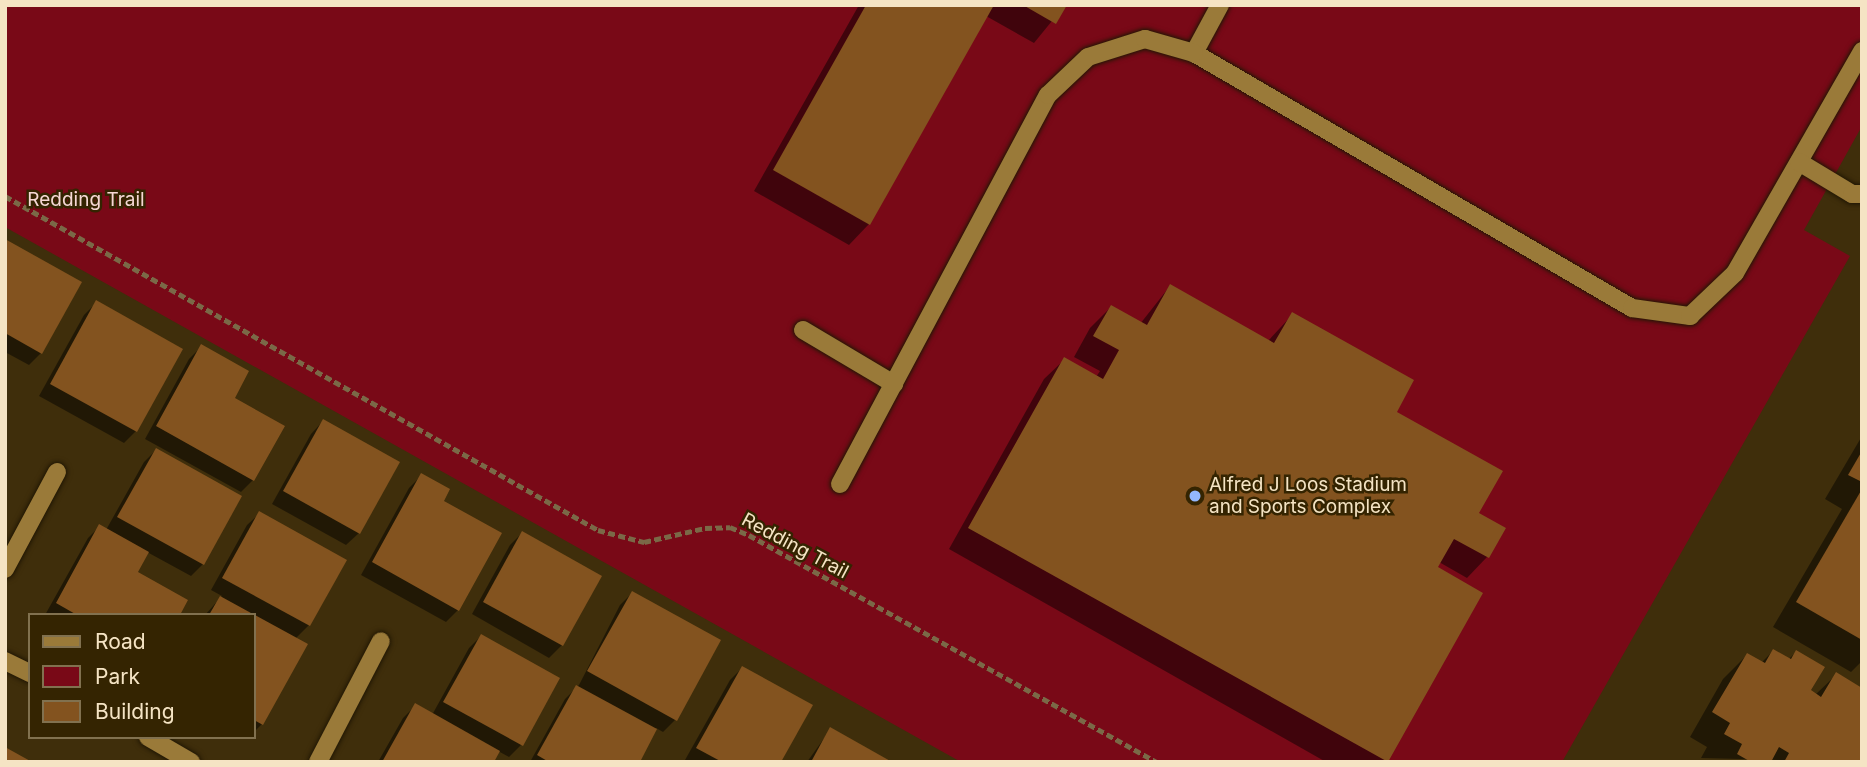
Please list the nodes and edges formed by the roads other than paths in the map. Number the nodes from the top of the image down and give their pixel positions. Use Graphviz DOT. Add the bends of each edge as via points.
graph roads {
  1 [pos="1220,5"];
  2 [pos="1862,51"];
  3 [pos="1194,52"];
  4 [pos="1798,162"];
  5 [pos="1862,194"];
  6 [pos="803,330"];
  7 [pos="894,384"];
  8 [pos="57,472"];
  9 [pos="840,484"];
  10 [pos="5,569"];
  11 [pos="381,641"];
  12 [pos="5,661"];
  13 [pos="28,672"];
  14 [pos="151,739"];
  15 [pos="191,762"];
  16 [pos="317,762"];
  1 -- 3 [label="street"];
  2 -- 4 [label="street"];
  3 -- 4 [label="street" via="1632,307 1690,316 1735,273"];
  3 -- 7 [label="street" via="1145,39 1087,57 1048,95"];
  4 -- 5 [label="street" via="1852,194"];
  6 -- 7 [label="street"];
  7 -- 9 [label="street"];
  8 -- 10 [label="street"];
  11 -- 16 [label="street"];
  12 -- 13 [label="street"];
  14 -- 15 [label="street"];
}
